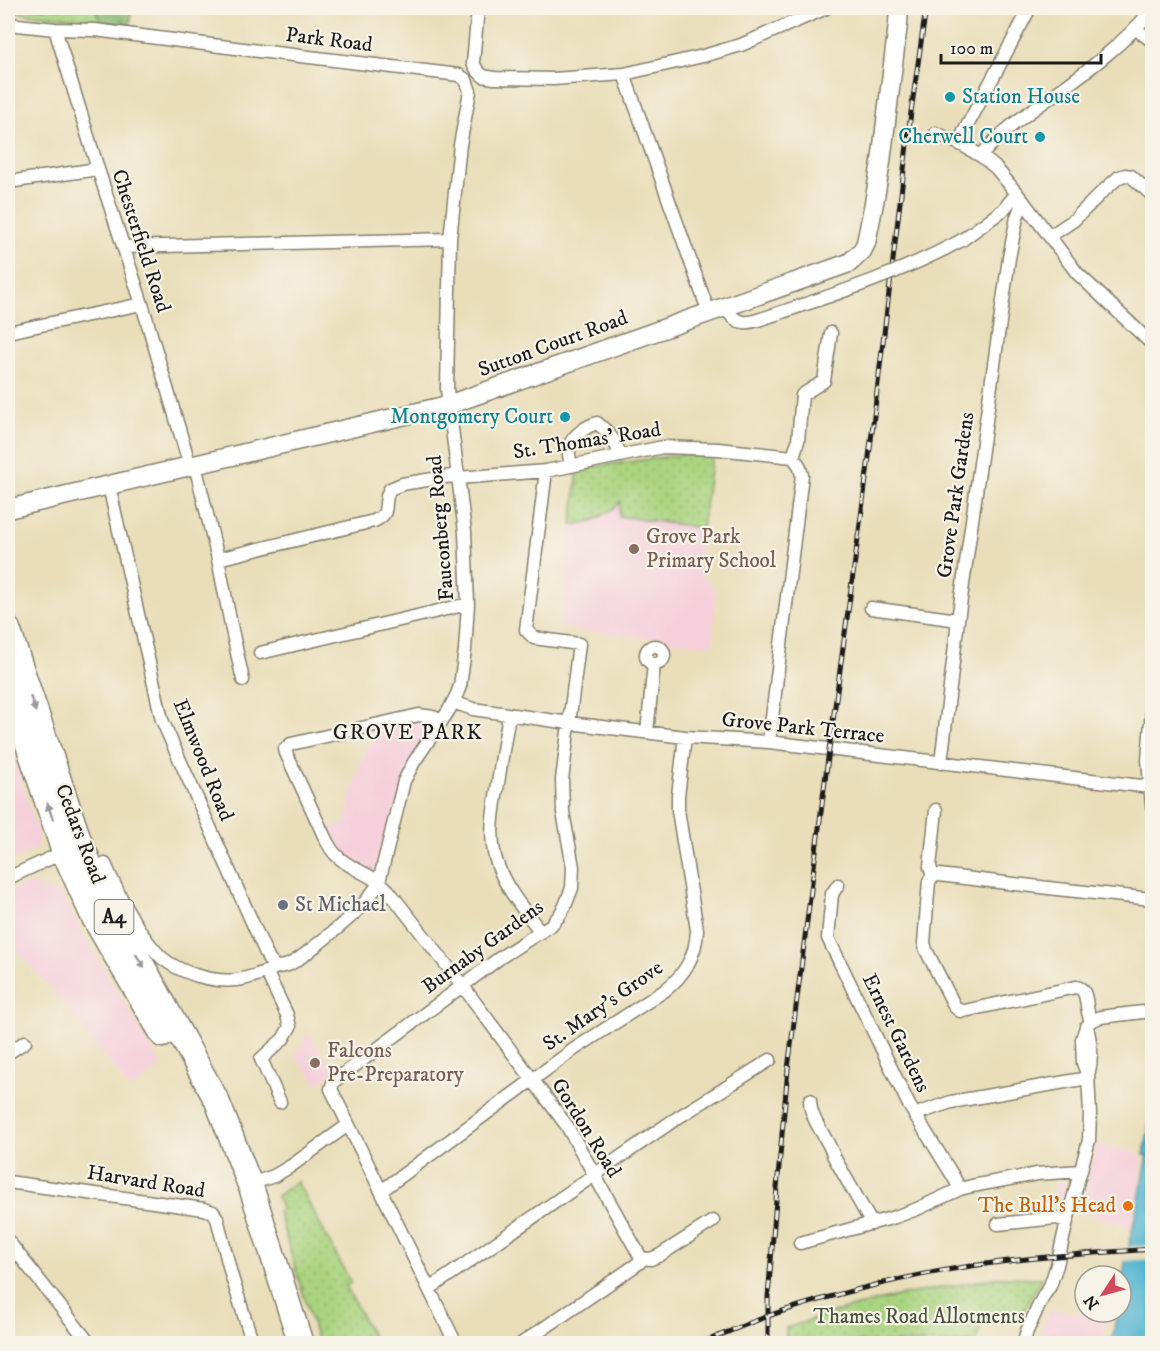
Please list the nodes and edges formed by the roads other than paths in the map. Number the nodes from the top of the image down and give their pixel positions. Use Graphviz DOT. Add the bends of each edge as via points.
graph roads {
  1 [pos="478,8"];
  2 [pos="826,8"];
  3 [pos="899,8"];
  4 [pos="1030,8"];
  5 [pos="1152,10"];
  6 [pos="8,24"];
  7 [pos="55,29"];
  8 [pos="1136,29"];
  9 [pos="1152,41"];
  10 [pos="624,74"];
  11 [pos="466,80"];
  12 [pos="936,133"];
  13 [pos="958,143"];
  14 [pos="981,156"];
  15 [pos="98,169"];
  16 [pos="8,182"];
  17 [pos="1152,195"];
  18 [pos="1020,197"];
  19 [pos="992,219"];
  20 [pos="1014,234"];
  21 [pos="1050,237"];
  22 [pos="450,239"];
  23 [pos="123,248"];
  24 [pos="142,304"];
  25 [pos="717,310"];
  26 [pos="8,332"];
  27 [pos="831,333"];
  28 [pos="1152,344"];
  29 [pos="448,405"];
  30 [pos="621,456"];
  31 [pos="793,457"];
  32 [pos="193,465"];
  33 [pos="571,466"];
  34 [pos="546,471"];
  35 [pos="458,477"];
  36 [pos="109,486"];
  37 [pos="8,508"];
  38 [pos="218,559"];
  39 [pos="468,604"];
  40 [pos="870,608"];
  41 [pos="958,620"];
  42 [pos="8,629"];
  43 [pos="260,653"];
  44 [pos="654,664"];
  45 [pos="243,680"];
  46 [pos="8,686"];
  47 [pos="453,702"];
  48 [pos="1152,709"];
  49 [pos="509,715"];
  50 [pos="441,720"];
  51 [pos="569,723"];
  52 [pos="647,732"];
  53 [pos="685,737"];
  54 [pos="769,742"];
  55 [pos="941,763"];
  56 [pos="1150,787"];
  57 [pos="1152,806"];
  58 [pos="936,810"];
  59 [pos="64,852"];
  60 [pos="105,864"];
  61 [pos="933,876"];
  62 [pos="8,878"];
  63 [pos="379,882"];
  64 [pos="838,885"];
  65 [pos="1152,899"];
  66 [pos="540,932"];
  67 [pos="272,970"];
  68 [pos="462,985"];
  69 [pos="1152,1011"];
  70 [pos="1089,1024"];
  71 [pos="25,1042"];
  72 [pos="8,1053"];
  73 [pos="770,1060"];
  74 [pos="1088,1077"];
  75 [pos="532,1079"];
  76 [pos="810,1100"];
  77 [pos="280,1102"];
  78 [pos="915,1116"];
  79 [pos="348,1125"];
  80 [pos="1081,1171"];
  81 [pos="594,1176"];
  82 [pos="8,1182"];
  83 [pos="960,1190"];
  84 [pos="381,1191"];
  85 [pos="248,1192"];
  86 [pos="713,1221"];
  87 [pos="1067,1221"];
  88 [pos="872,1224"];
  89 [pos="998,1224"];
  90 [pos="8,1241"];
  91 [pos="800,1243"];
  92 [pos="641,1258"];
  93 [pos="429,1290"];
  94 [pos="90,1344"];
  95 [pos="253,1344"];
  96 [pos="284,1344"];
  97 [pos="301,1344"];
  98 [pos="456,1344"];
  99 [pos="521,1344"];
  100 [pos="1023,1344"];
  1 -- 10 [label="street" via="473,63 483,76 554,79"];
  2 -- 10 [label="street" via="741,45"];
  3 -- 25 [label="street, Sutton Court Road" via="881,162 862,251 849,263"];
  4 -- 13 [label="street"];
  5 -- 8 [label="street"];
  6 -- 7 [label="street, Park Road"];
  7 -- 11 [label="street, Park Road" via="95,30 459,75"];
  7 -- 15 [label="street, Chesterfield Road"];
  8 -- 9 [label="street"];
  8 -- 14 [label="street" via="1006,129"];
  10 -- 25 [label="street"];
  11 -- 22 [label="street, Fauconberg Road" via="470,91"];
  12 -- 13 [label="street"];
  13 -- 14 [label="street"];
  14 -- 18 [label="street"];
  15 -- 16 [label="street"];
  15 -- 23 [label="street, Chesterfield Road"];
  17 -- 21 [label="street" via="1131,176 1122,176"];
  18 -- 19 [label="street"];
  18 -- 20 [label="street, Grove Park Gardens"];
  18 -- 21 [label="street"];
  19 -- 20 [label="street"];
  19 -- 25 [label="street, bridge" via="962,240 915,263 758,320 736,320"];
  20 -- 41 [label="street, Grove Park Gardens"];
  21 -- 28 [label="street" via="1077,273"];
  22 -- 23 [label="street"];
  22 -- 29 [label="street, Fauconberg Road"];
  23 -- 24 [label="street, Chesterfield Road"];
  24 -- 26 [label="street"];
  24 -- 32 [label="street, Chesterfield Road"];
  25 -- 29 [label="street, Sutton Court Road"];
  27 -- 31 [label="street" via="824,381 802,395"];
  29 -- 32 [label="street, Sutton Court Road"];
  29 -- 35 [label="street, Fauconberg Road"];
  30 -- 31 [label="street, St. Thomas' Road" via="663,447 718,448"];
  30 -- 33 [label="street, St. Thomas' Road"];
  30 -- 33 [label="street" via="615,440 597,423 588,425 570,444"];
  31 -- 54 [label="street" via="802,475"];
  32 -- 36 [label="street, Sutton Court Road"];
  32 -- 38 [label="street, Chesterfield Road"];
  33 -- 34 [label="street, St. Thomas' Road"];
  34 -- 35 [label="street, St. Thomas' Road"];
  34 -- 51 [label="street, Burnaby Gardens" via="526,630 534,639 579,644"];
  35 -- 38 [label="street, St. Thomas' Road" via="390,489 385,514 374,521"];
  35 -- 39 [label="street, Fauconberg Road"];
  36 -- 37 [label="street, Sutton Court Road"];
  36 -- 67 [label="street, Elmwood Road" via="162,720"];
  38 -- 45 [label="street, Chesterfield Road"];
  39 -- 43 [label="street"];
  39 -- 47 [label="street, Fauconberg Road" via="462,673"];
  40 -- 41 [label="street"];
  41 -- 55 [label="street, Grove Park Gardens"];
  42 -- 85 [label="highway, Cedars Road / A4, one-way" via="79,840 111,912 217,1101"];
  44 -- 52 [label="street"];
  59 -- 46 [label="highway, Cedars Road / A4, one-way"];
  47 -- 49 [label="street, Grove Park Terrace"];
  47 -- 50 [label="street, Fauconberg Road"];
  48 -- 56 [label="street"];
  49 -- 51 [label="street, Grove Park Terrace"];
  49 -- 66 [label="street" via="493,812 494,849 509,888"];
  50 -- 63 [label="street, Fauconberg Road" via="404,781"];
  50 -- 63 [label="street, Gordon Road" via="419,715 291,744 285,749 332,850"];
  51 -- 52 [label="street, Grove Park Terrace"];
  51 -- 66 [label="street, Burnaby Gardens" via="562,791 573,881 562,912"];
  52 -- 53 [label="street, Grove Park Terrace"];
  53 -- 54 [label="street, Grove Park Terrace"];
  53 -- 75 [label="street, St. Mary's Grove" via="678,804 696,921 690,961 664,991"];
  54 -- 55 [label="street, Grove Park Terrace"];
  55 -- 56 [label="street, Grove Park Terrace"];
  56 -- 57 [label="street"];
  58 -- 61 [label="street" via="930,867"];
  59 -- 62 [label="street"];
  59 -- 85 [label="highway, Cedars Road / A4" via="93,916 198,1093"];
  60 -- 67 [label="street" via="129,913 163,959 212,980 250,978"];
  61 -- 65 [label="street"];
  61 -- 70 [label="street" via="929,881 924,943 957,1010 1076,987 1085,992"];
  63 -- 67 [label="street" via="357,910 325,938 303,956"];
  63 -- 68 [label="street, Gordon Road"];
  64 -- 78 [label="street, Ernest Gardens" via="832,894 828,938"];
  66 -- 68 [label="street, Burnaby Gardens"];
  67 -- 77 [label="street, Elmwood Road" via="290,1027 261,1059"];
  68 -- 75 [label="street, Gordon Road"];
  68 -- 79 [label="street, Burnaby Gardens" via="331,1086"];
  69 -- 70 [label="street" via="1100,1017"];
  70 -- 74 [label="street" via="1082,1039"];
  71 -- 72 [label="street"];
  73 -- 81 [label="street"];
  74 -- 78 [label="street" via="951,1102"];
  74 -- 80 [label="street" via="1090,1127"];
  75 -- 81 [label="street, Gordon Road" via="567,1126"];
  75 -- 84 [label="street, St. Mary's Grove"];
  76 -- 88 [label="street" via="814,1119"];
  78 -- 83 [label="street, Ernest Gardens"];
  79 -- 84 [label="street"];
  79 -- 85 [label="street"];
  80 -- 83 [label="street" via="1037,1174"];
  80 -- 87 [label="street"];
  81 -- 92 [label="street, Gordon Road"];
  81 -- 93 [label="street"];
  82 -- 95 [label="street, Harvard Road" via="213,1212"];
  83 -- 88 [label="street"];
  84 -- 93 [label="street"];
  85 -- 96 [label="highway, A4"];
  85 -- 97 [label="highway, A4"];
  86 -- 92 [label="street" via="660,1255"];
  87 -- 89 [label="street" via="1056,1218"];
  87 -- 100 [label="street" via="1050,1286"];
  88 -- 91 [label="street"];
  90 -- 94 [label="street"];
  92 -- 99 [label="street"];
  93 -- 98 [label="street"];
}
